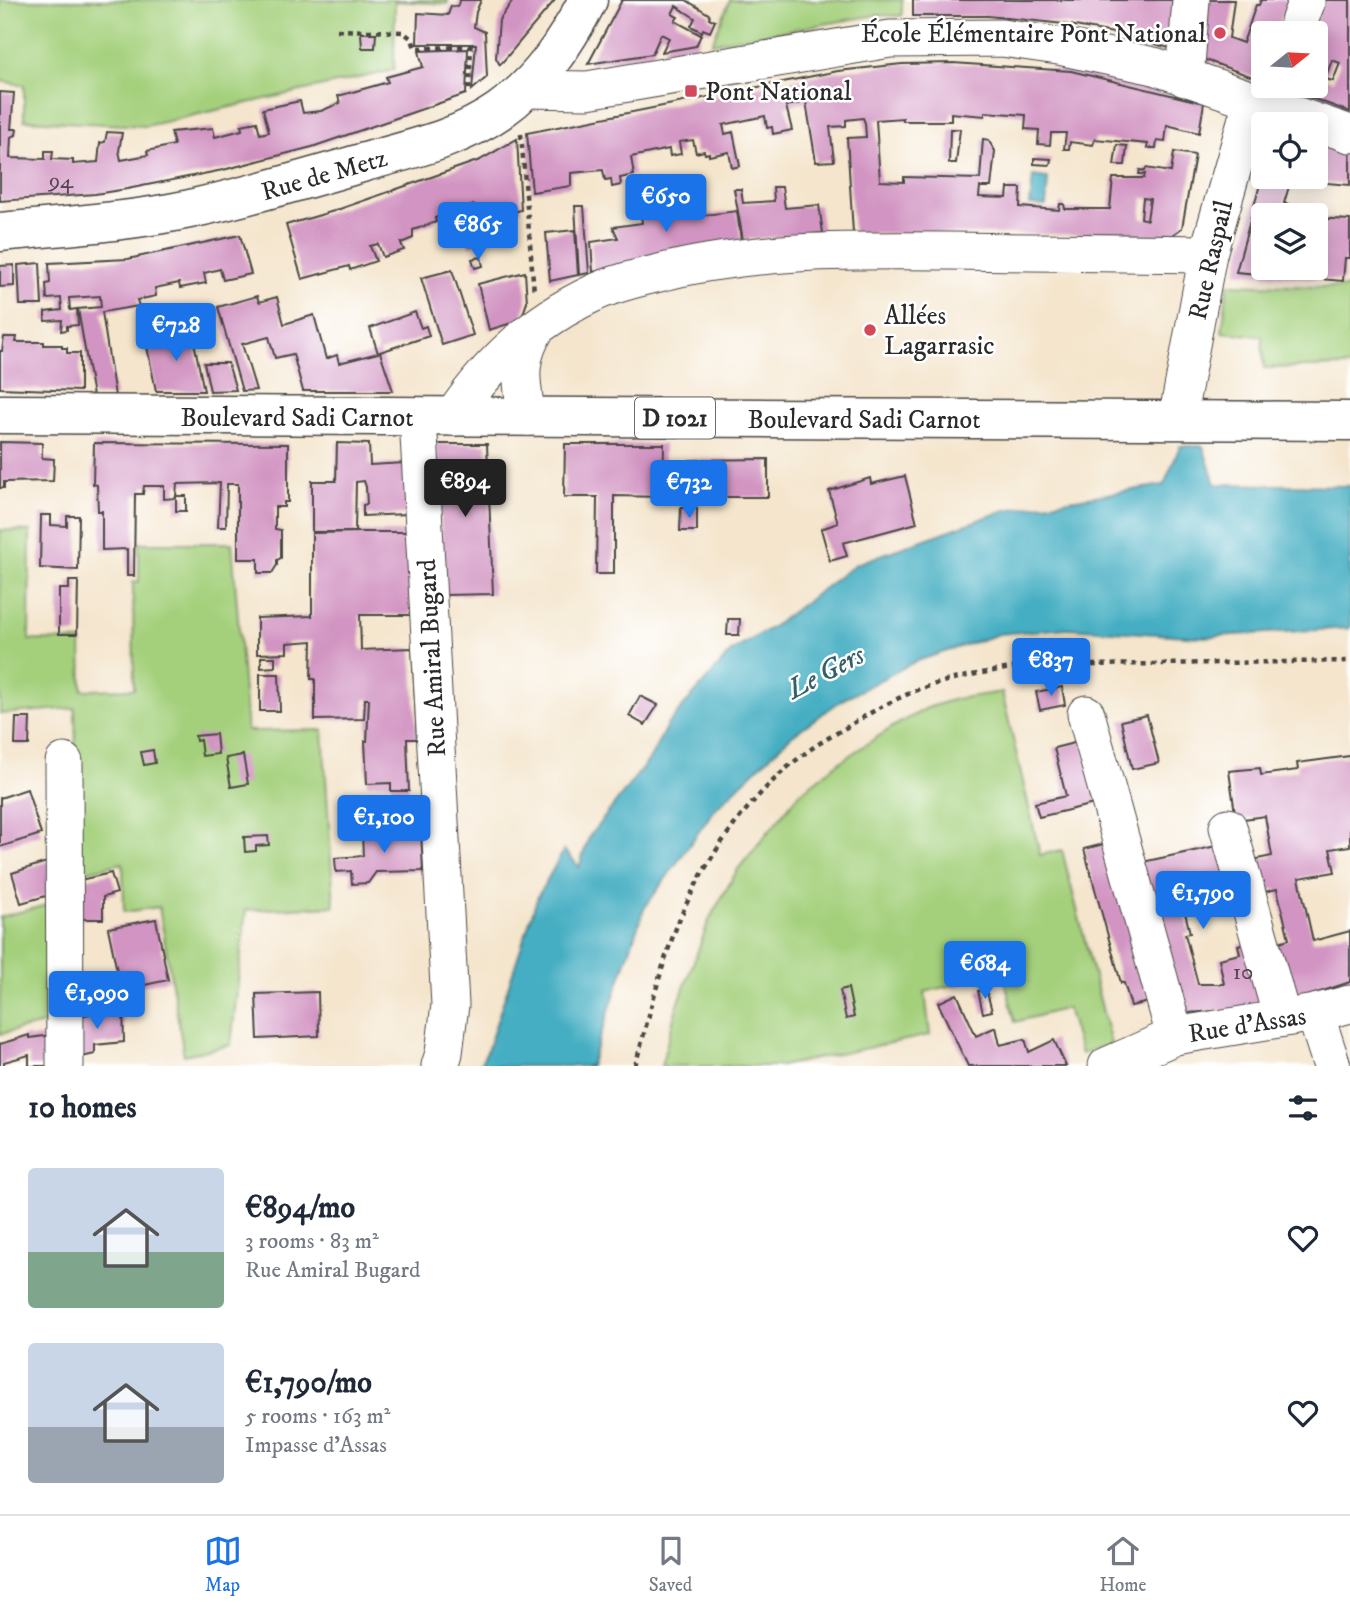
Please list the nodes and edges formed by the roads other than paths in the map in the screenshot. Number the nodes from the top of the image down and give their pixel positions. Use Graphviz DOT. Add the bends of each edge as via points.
graph roads {
  1 [pos="588,0"];
  2 [pos="1191,0"];
  3 [pos="1307,0"];
  4 [pos="1299,21"];
  5 [pos="1185,78"];
  6 [pos="527,89"];
  7 [pos="1251,94"];
  8 [pos="1265,98"];
  9 [pos="1350,134"];
  10 [pos="0,232"];
  11 [pos="1208,254"];
  12 [pos="536,314"];
  13 [pos="0,415"];
  14 [pos="435,417"];
  15 [pos="527,417"];
  16 [pos="1177,420"];
  17 [pos="1350,421"];
  18 [pos="1086,714"];
  19 [pos="64,762"];
  20 [pos="1228,827"];
  21 [pos="1350,1004"];
  22 [pos="1299,1015"];
  23 [pos="1175,1035"];
  24 [pos="65,1066"];
  25 [pos="440,1066"];
  26 [pos="1107,1066"];
  27 [pos="1332,1066"];
  1 -- 6 [label="main road, Rue de Metz" via="569,36"];
  2 -- 5 [label="street"];
  3 -- 4 [label="street"];
  5 -- 6 [label="street" via="1154,66 1058,46 1002,38 915,39 587,90"];
  5 -- 7 [label="street"];
  6 -- 10 [label="main road, Rue de Metz" via="477,125 429,144 264,192 116,221"];
  8 -- 9 [label="street"];
  8 -- 11 [label="street, Rue Raspail"];
  11 -- 12 [label="street" via="839,250 740,257 617,284"];
  11 -- 16 [label="street, Rue Raspail"];
  12 -- 14 [label="street" via="496,361"];
  12 -- 15 [label="street" via="522,360"];
  13 -- 14 [label="main road, Boulevard Sadi Carnot / D 1021"];
  14 -- 15 [label="main road, Boulevard Sadi Carnot / D 1021"];
  14 -- 25 [label="street, Rue Amiral Bugard" via="450,1005"];
  15 -- 16 [label="main road, Boulevard Sadi Carnot / D 1021"];
  16 -- 17 [label="main road, Boulevard Sadi Carnot / D 1021"];
  18 -- 23 [label="street"];
  19 -- 24 [label="street"];
  20 -- 22 [label="street"];
  21 -- 22 [label="street, Rue d'Assas"];
  22 -- 23 [label="street, Rue d'Assas"];
  22 -- 27 [label="street"];
  23 -- 26 [label="street, Rue d'Assas"];
}
